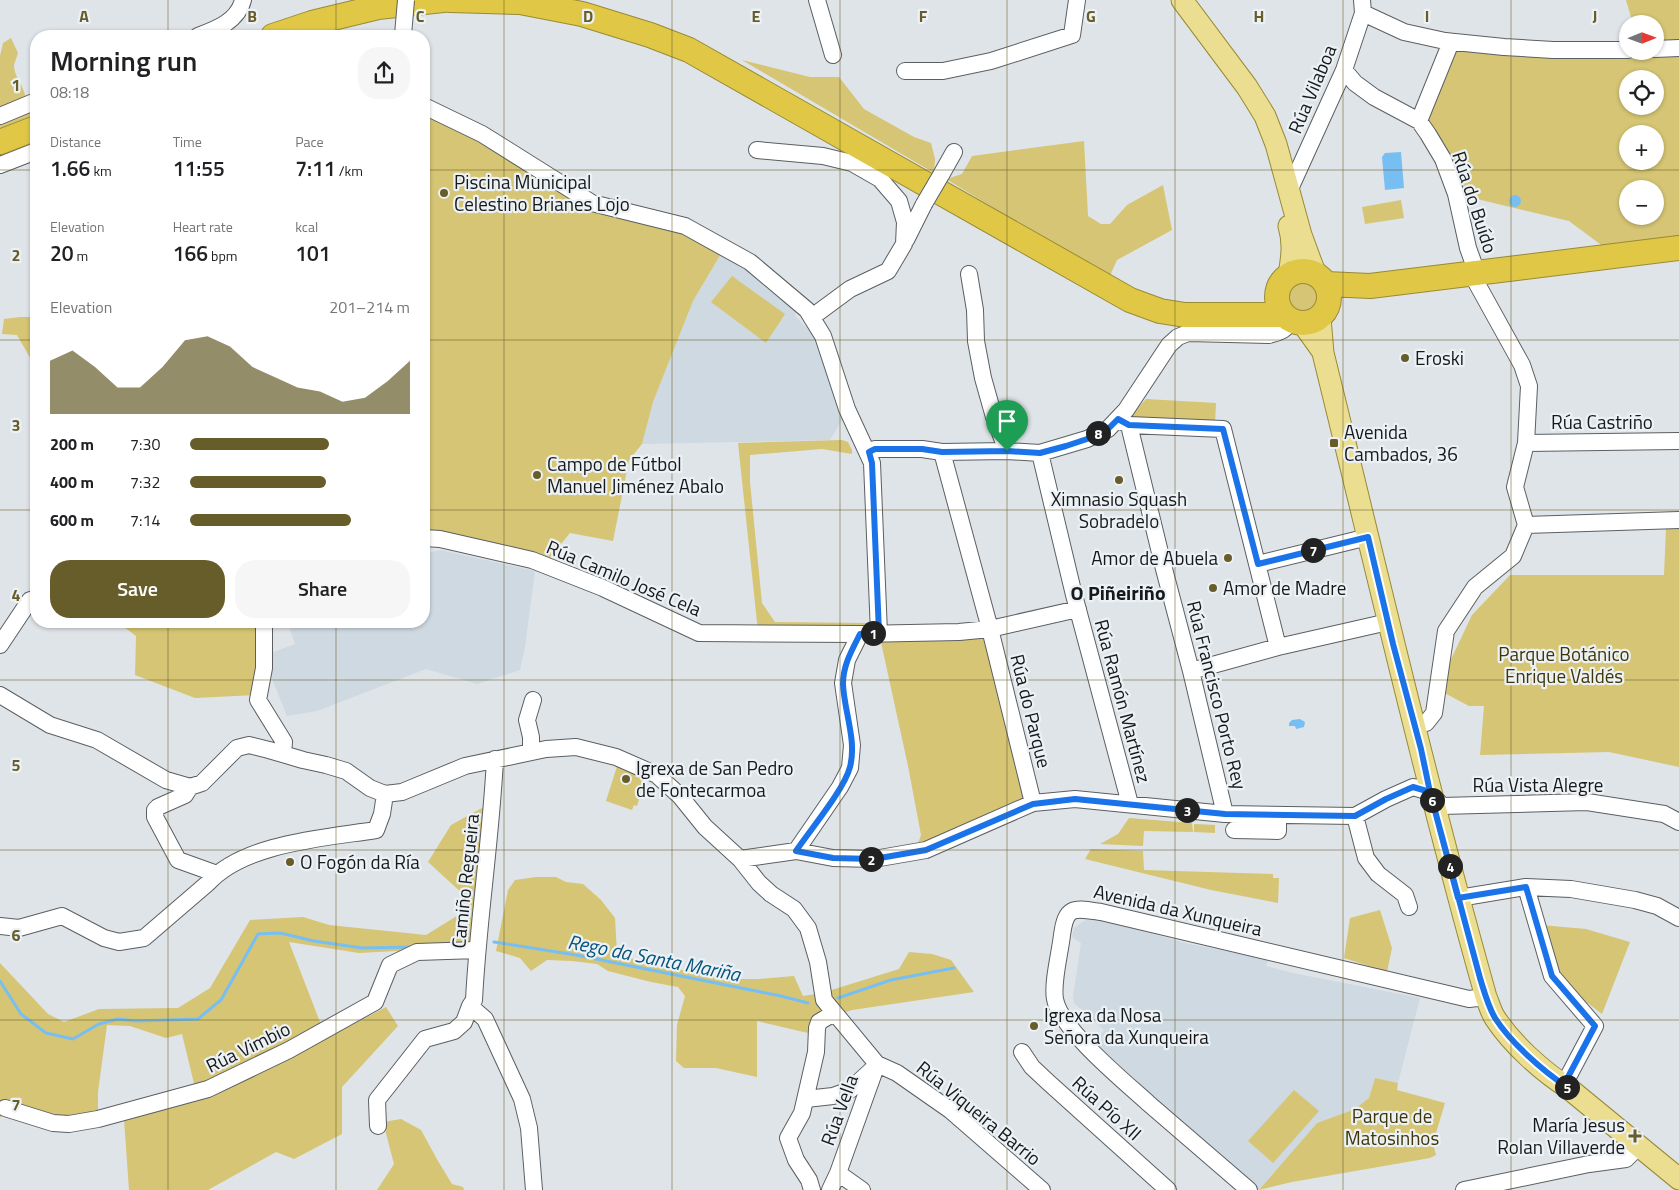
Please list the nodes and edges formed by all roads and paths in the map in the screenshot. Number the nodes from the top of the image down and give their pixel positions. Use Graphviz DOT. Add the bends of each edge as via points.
graph roads {
  1 [pos="243,0"];
  2 [pos="406,0"];
  3 [pos="443,0"];
  4 [pos="450,0"];
  5 [pos="817,0"];
  6 [pos="1077,0"];
  7 [pos="1182,0"];
  8 [pos="1363,6"];
  9 [pos="213,30"];
  10 [pos="291,30"];
  11 [pos="403,30"];
  12 [pos="1451,42"];
  13 [pos="1679,48"];
  14 [pos="1664,49"];
  15 [pos="1619,50"];
  16 [pos="833,55"];
  17 [pos="1344,70"];
  18 [pos="905,71"];
  19 [pos="1239,78"];
  20 [pos="30,104"];
  21 [pos="430,109"];
  22 [pos="0,116"];
  23 [pos="1419,121"];
  24 [pos="30,130"];
  25 [pos="0,142"];
  26 [pos="757,150"];
  27 [pos="954,152"];
  28 [pos="30,153"];
  29 [pos="0,165"];
  30 [pos="1289,191"];
  31 [pos="904,244"];
  32 [pos="1679,248"];
  33 [pos="1474,273"];
  34 [pos="968,274"];
  35 [pos="1283,283"];
  36 [pos="1310,305"];
  37 [pos="1215,316"];
  38 [pos="812,317"];
  39 [pos="1124,422"];
  40 [pos="1679,441"];
  41 [pos="1526,442"];
  42 [pos="1007,451"];
  43 [pos="869,452"];
  44 [pos="942,452"];
  45 [pos="1040,453"];
  46 [pos="1679,520"];
  47 [pos="1526,525"];
  48 [pos="1368,537"];
  49 [pos="430,538"];
  50 [pos="1258,564"];
  51 [pos="30,600"];
  52 [pos="1078,609"];
  53 [pos="1388,622"];
  54 [pos="264,628"];
  55 [pos="990,629"];
  56 [pos="879,633"];
  57 [pos="860,634"];
  58 [pos="0,645"];
  59 [pos="1278,648"];
  60 [pos="1191,671"];
  61 [pos="0,695"];
  62 [pos="533,700"];
  63 [pos="1415,725"];
  64 [pos="531,752"];
  65 [pos="283,754"];
  66 [pos="495,759"];
  67 [pos="190,787"];
  68 [pos="1430,792"];
  69 [pos="384,794"];
  70 [pos="1033,804"];
  71 [pos="1130,804"];
  72 [pos="1225,814"];
  73 [pos="1278,815"];
  74 [pos="1355,816"];
  75 [pos="1679,822"];
  76 [pos="1234,830"];
  77 [pos="796,851"];
  78 [pos="740,858"];
  79 [pos="217,874"];
  80 [pos="1526,887"];
  81 [pos="1458,898"];
  82 [pos="1409,907"];
  83 [pos="1679,918"];
  84 [pos="0,926"];
  85 [pos="477,950"];
  86 [pos="1486,997"];
  87 [pos="470,1006"];
  88 [pos="834,1013"];
  89 [pos="1022,1052"];
  90 [pos="878,1064"];
  91 [pos="1567,1087"];
  92 [pos="806,1099"];
  93 [pos="5,1108"];
  94 [pos="378,1126"];
  95 [pos="1639,1146"];
  96 [pos="838,1173"];
  97 [pos="1679,1179"];
  98 [pos="534,1190"];
  99 [pos="812,1190"];
  100 [pos="830,1190"];
  101 [pos="862,1190"];
  102 [pos="1042,1190"];
  103 [pos="1168,1190"];
  104 [pos="1249,1190"];
  105 [pos="1464,1190"];
  1 -- 9 [label="street" via="233,18"];
  2 -- 11 [label="street, bridge"];
  3 -- 10 [label="highway" via="378,7"];
  4 -- 37 [label="highway" via="520,2 582,14 681,47 1130,300 1160,311"];
  5 -- 16 [label="street"];
  6 -- 18 [label="street" via="1072,35 991,61 943,71"];
  7 -- 19 [label="main road"];
  8 -- 12 [label="street" via="1404,32"];
  8 -- 17 [label="street, Rúa Vilaboa"];
  12 -- 15 [label="street" via="1544,49"];
  12 -- 23 [label="street"];
  13 -- 14 [label="street"];
  17 -- 23 [label="street, Rúa do Buído" via="1355,83 1374,96"];
  17 -- 30 [label="street, Rúa Vilaboa"];
  19 -- 30 [label="main road" via="1265,116"];
  19 -- 35 [label="main road" via="1268,147 1292,237 1293,252"];
  20 -- 22 [label="street"];
  21 -- 38 [label="street" via="482,134 592,203 685,226 750,262"];
  23 -- 33 [label="street, Rúa do Buído" via="1443,159 1456,194"];
  24 -- 25 [label="highway"];
  26 -- 31 [label="street" via="833,158 852,163 880,179 899,201 905,222"];
  27 -- 31 [label="street, bridge"];
  28 -- 29 [label="street"];
  30 -- 36 [label="main road" via="1301,235"];
  31 -- 38 [label="street" via="888,270 850,290"];
  32 -- 33 [label="highway"];
  33 -- 36 [label="highway" via="1370,286"];
  33 -- 41 [label="street, Rúa do Buído" via="1522,365 1529,386"];
  34 -- 42 [label="street" via="983,378"];
  35 -- 36 [label="highway" via="1278,304"];
  35 -- 36 [label="highway" via="1300,271"];
  35 -- 37 [label="highway" via="1252,306"];
  36 -- 37 [label="highway"];
  36 -- 39 [label="street" via="1282,332 1188,333 1178,337 1169,345 1126,410"];
  36 -- 48 [label="main road"];
  38 -- 43 [label="street" via="823,336 847,409"];
  39 -- 45 [label="street" via="1087,439"];
  39 -- 50 [label="street" via="1223,429"];
  39 -- 60 [label="street, Rúa Francisco Porto Rey"];
  40 -- 41 [label="street, Rúa Castriño"];
  41 -- 47 [label="street, Rúa do Buído" via="1515,487"];
  42 -- 44 [label="street"];
  42 -- 45 [label="street"];
  43 -- 44 [label="street" via="904,449"];
  43 -- 56 [label="street"];
  44 -- 55 [label="street, Rúa do Parque"];
  45 -- 52 [label="street, Rúa Ramón Martínez"];
  46 -- 47 [label="street"];
  47 -- 63 [label="street" via="1512,556 1475,587 1446,631 1434,713 1426,723"];
  48 -- 50 [label="street"];
  48 -- 53 [label="main road"];
  49 -- 57 [label="street, Rúa Camilo José Cela" via="532,560 603,588 699,633"];
  50 -- 59 [label="street"];
  51 -- 58 [label="street"];
  52 -- 55 [label="street, Rúa Camilo José Cela"];
  52 -- 71 [label="street, Rúa Ramón Martínez"];
  53 -- 59 [label="street"];
  53 -- 63 [label="main road"];
  54 -- 65 [label="street" via="264,668 258,700 284,742"];
  55 -- 56 [label="street, Rúa Camilo José Cela"];
  55 -- 70 [label="street, Rúa do Parque"];
  56 -- 57 [label="street, Rúa Camilo José Cela"];
  57 -- 77 [label="street" via="847,660 843,683 852,745 850,768"];
  59 -- 60 [label="street"];
  60 -- 72 [label="street, Rúa Francisco Porto Rey"];
  61 -- 67 [label="street" via="50,725 97,740 166,780"];
  62 -- 64 [label="street" via="528,720"];
  63 -- 68 [label="main road"];
  64 -- 66 [label="street, Rúa Viqueira Barrio"];
  64 -- 78 [label="street, Rúa Viqueira Barrio" via="576,747 616,757 657,775 680,796 704,828"];
  65 -- 67 [label="street" via="249,745 237,748 202,783"];
  65 -- 69 [label="street" via="346,771"];
  66 -- 69 [label="street, Rúa Viqueira Barrio" via="465,766 402,792"];
  66 -- 85 [label="street, Camiño Regueira"];
  67 -- 79 [label="street" via="185,795 158,807 155,817 178,860"];
  68 -- 74 [label="street" via="1413,787"];
  68 -- 75 [label="street, Rúa Vista Alegre" via="1442,806 1588,802 1664,814"];
  68 -- 81 [label="main road"];
  69 -- 79 [label="street" via="376,830 258,852"];
  70 -- 71 [label="street" via="1075,799"];
  70 -- 77 [label="street" via="926,850 874,859 833,858"];
  71 -- 72 [label="street"];
  72 -- 73 [label="street"];
  73 -- 74 [label="street"];
  73 -- 76 [label="street" via="1278,831"];
  74 -- 82 [label="street" via="1366,858 1378,874 1405,895"];
  77 -- 78 [label="street"];
  78 -- 88 [label="street, Rúa Viqueira Barrio" via="771,894 794,909 808,928 824,1000"];
  79 -- 84 [label="street" via="144,938 119,942 104,938 62,916 19,928"];
  80 -- 81 [label="street"];
  80 -- 83 [label="street" via="1571,889 1635,900 1657,906"];
  80 -- 91 [label="street" via="1552,976 1595,1026 1568,1077"];
  81 -- 86 [label="main road"];
  85 -- 87 [label="street, Camiño Regueira" via="474,1000"];
  85 -- 93 [label="street, Rúa Vimbio" via="417,952 390,965 375,1002 289,1050 208,1088 69,1124 53,1123"];
  86 -- 91 [label="main road" via="1495,1018 1514,1041 1548,1075"];
  86 -- 104 [label="street, Avenida da Xunqueira" via="1469,999 1101,912 1074,909 1069,912 1064,924 1055,989 1059,1011 1099,1059"];
  87 -- 94 [label="street, Camiño Regueira" via="464,1022 454,1031 425,1039 377,1100"];
  87 -- 98 [label="street" via="485,1019 522,1099 529,1128"];
  88 -- 90 [label="street, Rúa Viqueira Barrio"];
  88 -- 92 [label="street" via="819,1022 817,1028 816,1052"];
  89 -- 103 [label="street, Rúa Pío XII" via="1032,1067"];
  90 -- 92 [label="street, Rúa Vella" via="850,1090 834,1096"];
  90 -- 96 [label="street, Rúa Vella"];
  90 -- 102 [label="street, Rúa Viqueira Barrio" via="897,1073 950,1110"];
  91 -- 95 [label="main road"];
  92 -- 99 [label="street" via="788,1138"];
  95 -- 97 [label="main road"];
  95 -- 105 [label="street" via="1626,1159"];
  96 -- 100 [label="street, Rúa Vella"];
  96 -- 101 [label="street"];
}
